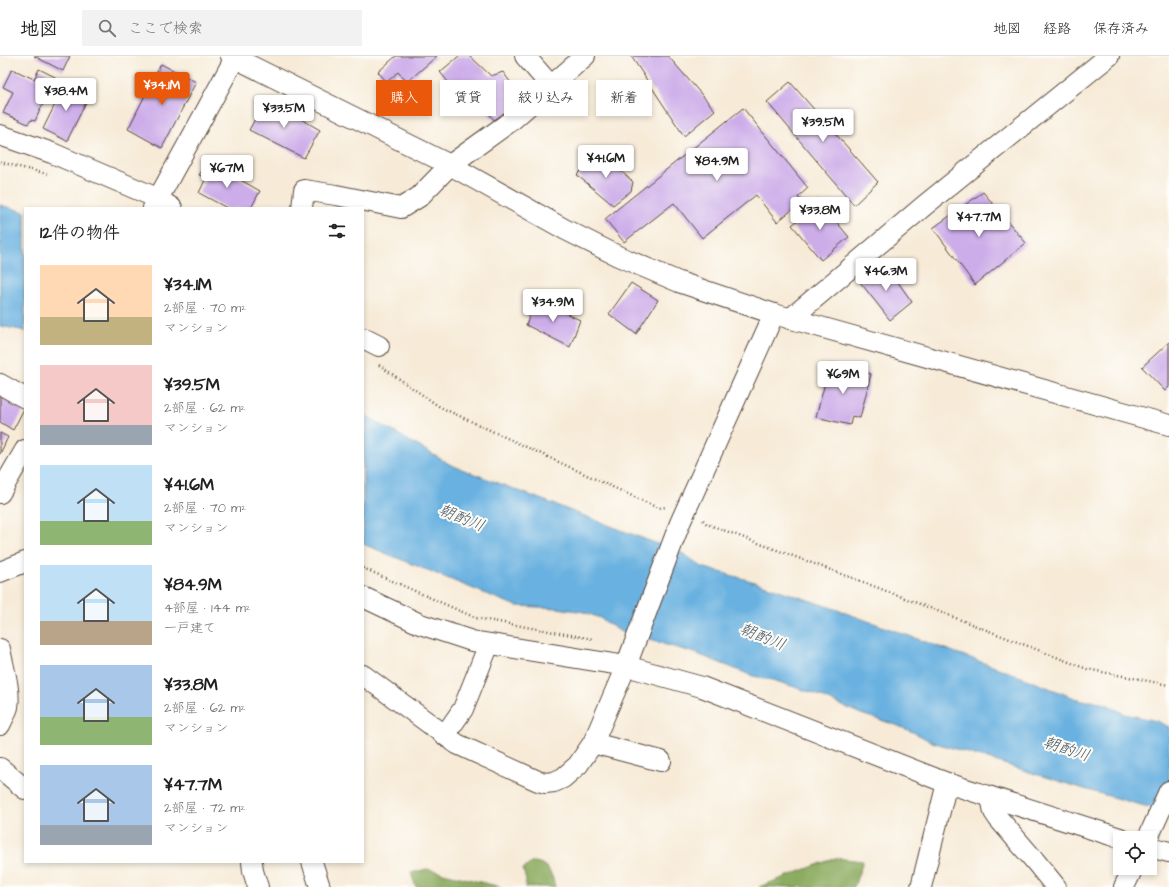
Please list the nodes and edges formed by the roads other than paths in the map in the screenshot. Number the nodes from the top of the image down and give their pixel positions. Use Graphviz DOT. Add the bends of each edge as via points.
graph roads {
  1 [pos="525,56"];
  2 [pos="585,56"];
  3 [pos="1109,56"];
  4 [pos="234,57"];
  5 [pos="546,80"];
  6 [pos="558,80"];
  7 [pos="517,116"];
  8 [pos="0,136"];
  9 [pos="450,165"];
  10 [pos="161,205"];
  11 [pos="302,207"];
  12 [pos="782,316"];
  13 [pos="0,384"];
  14 [pos="24,397"];
  15 [pos="1169,425"];
  16 [pos="24,452"];
  17 [pos="0,493"];
  18 [pos="24,562"];
  19 [pos="0,572"];
  20 [pos="364,597"];
  21 [pos="489,644"];
  22 [pos="0,649"];
  23 [pos="628,659"];
  24 [pos="364,676"];
  25 [pos="0,725"];
  26 [pos="445,735"];
  27 [pos="593,743"];
  28 [pos="662,761"];
  29 [pos="0,768"];
  30 [pos="948,783"];
  31 [pos="24,788"];
  32 [pos="1169,791"];
  33 [pos="991,797"];
  34 [pos="1153,831"];
  35 [pos="1113,836"];
  36 [pos="1157,845"];
  37 [pos="1169,852"];
  38 [pos="252,863"];
  39 [pos="312,863"];
  40 [pos="1130,875"];
  41 [pos="258,887"];
  42 [pos="320,887"];
  43 [pos="921,887"];
  44 [pos="1056,887"];
  45 [pos="1124,887"];
  1 -- 5 [label="street"];
  2 -- 6 [label="street"];
  3 -- 12 [label="street" via="926,205"];
  4 -- 9 [label="street"];
  4 -- 10 [label="street"];
  7 -- 9 [label="street"];
  8 -- 10 [label="street" via="52,153"];
  9 -- 11 [label="street" via="419,197 401,208 304,190"];
  9 -- 12 [label="street" via="618,256 679,282"];
  12 -- 15 [label="street"];
  12 -- 23 [label="street" via="688,505"];
  13 -- 14 [label="street"];
  16 -- 17 [label="street"];
  18 -- 19 [label="street"];
  20 -- 21 [label="street" via="420,624"];
  21 -- 23 [label="street"];
  21 -- 26 [label="street" via="463,709"];
  22 -- 25 [label="street" via="8,694 8,706"];
  23 -- 27 [label="street"];
  23 -- 30 [label="street"];
  24 -- 26 [label="street"];
  26 -- 27 [label="street" via="457,744 545,783 563,778 578,765"];
  27 -- 28 [label="street"];
  29 -- 31 [label="street"];
  30 -- 33 [label="street"];
  30 -- 43 [label="street"];
  32 -- 34 [label="street"];
  33 -- 35 [label="street"];
  33 -- 44 [label="street" via="998,818"];
  36 -- 37 [label="street"];
  38 -- 41 [label="street"];
  39 -- 42 [label="street"];
  40 -- 45 [label="street"];
}
